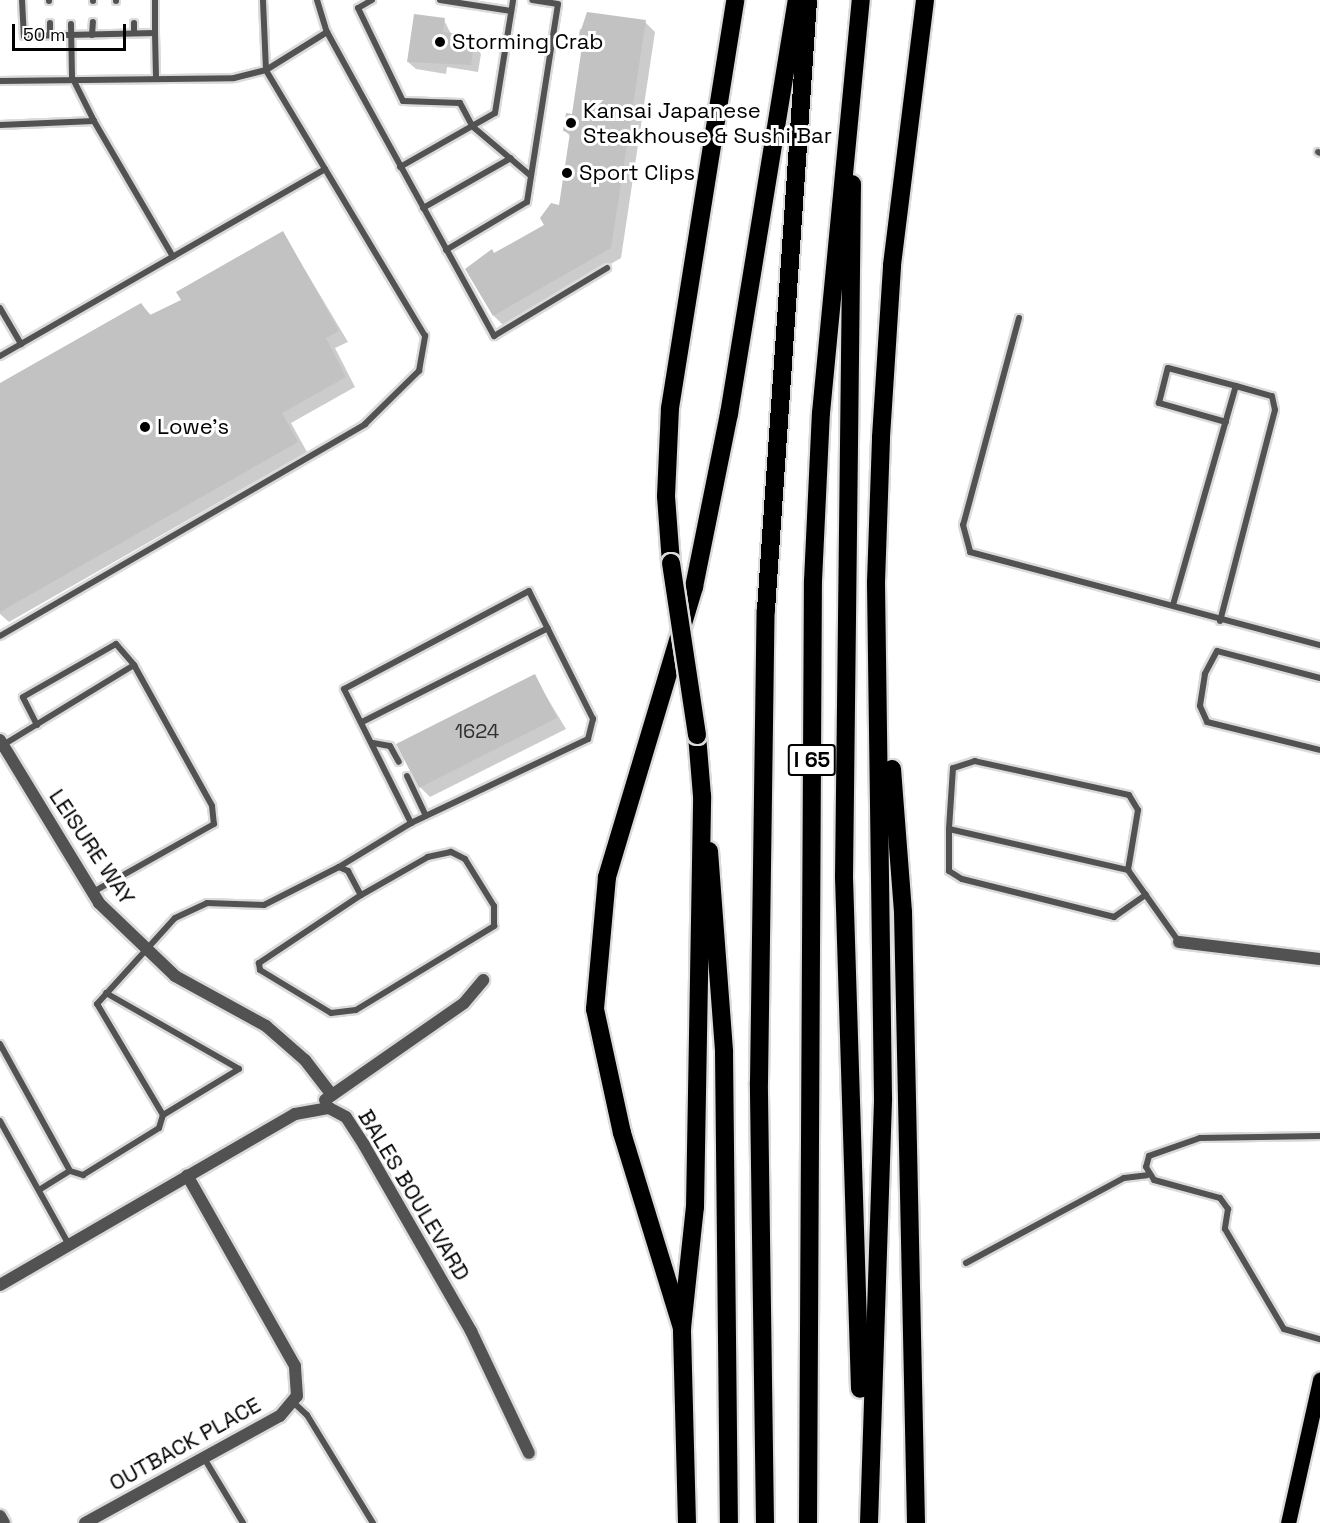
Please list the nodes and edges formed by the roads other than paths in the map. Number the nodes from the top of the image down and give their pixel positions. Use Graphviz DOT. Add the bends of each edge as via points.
graph roads {
  1 [pos="22,0"];
  2 [pos="155,0"];
  3 [pos="263,0"];
  4 [pos="317,0"];
  5 [pos="372,0"];
  6 [pos="440,0"];
  7 [pos="513,0"];
  8 [pos="532,0"];
  9 [pos="735,0"];
  10 [pos="797,0"];
  11 [pos="808,0"];
  12 [pos="861,0"];
  13 [pos="925,0"];
  14 [pos="511,11"];
  15 [pos="93,22"];
  16 [pos="134,22"];
  17 [pos="50,23"];
  18 [pos="71,24"];
  19 [pos="116,24"];
  20 [pos="327,32"];
  21 [pos="134,33"];
  22 [pos="155,33"];
  23 [pos="116,34"];
  24 [pos="50,35"];
  25 [pos="71,35"];
  26 [pos="92,35"];
  27 [pos="856,44"];
  28 [pos="266,70"];
  29 [pos="72,77"];
  30 [pos="156,77"];
  31 [pos="0,81"];
  32 [pos="94,122"];
  33 [pos="0,125"];
  34 [pos="472,126"];
  35 [pos="511,158"];
  36 [pos="400,166"];
  37 [pos="325,169"];
  38 [pos="531,176"];
  39 [pos="423,208"];
  40 [pos="446,250"];
  41 [pos="173,257"];
  42 [pos="607,268"];
  43 [pos="0,308"];
  44 [pos="1019,318"];
  45 [pos="21,344"];
  46 [pos="0,356"];
  47 [pos="1236,386"];
  48 [pos="1226,422"];
  49 [pos="876,582"];
  50 [pos="1173,605"];
  51 [pos="1220,621"];
  52 [pos="548,628"];
  53 [pos="0,636"];
  54 [pos="1320,645"];
  55 [pos="134,665"];
  56 [pos="1320,678"];
  57 [pos="362,722"];
  58 [pos="37,725"];
  59 [pos="1,742"];
  60 [pos="373,742"];
  61 [pos="1320,750"];
  62 [pos="399,762"];
  63 [pos="407,776"];
  64 [pos="702,796"];
  65 [pos="426,816"];
  66 [pos="411,823"];
  67 [pos="949,829"];
  68 [pos="339,867"];
  69 [pos="1128,870"];
  70 [pos="92,892"];
  71 [pos="361,895"];
  72 [pos="1146,895"];
  73 [pos="1179,942"];
  74 [pos="143,950"];
  75 [pos="1320,959"];
  76 [pos="483,980"];
  77 [pos="106,993"];
  78 [pos="0,1044"];
  79 [pos="332,1095"];
  80 [pos="314,1107"];
  81 [pos="164,1115"];
  82 [pos="0,1121"];
  83 [pos="1320,1136"];
  84 [pos="70,1171"];
  85 [pos="187,1175"];
  86 [pos="1147,1175"];
  87 [pos="39,1191"];
  88 [pos="69,1245"];
  89 [pos="966,1263"];
  90 [pos="0,1285"];
  91 [pos="682,1328"];
  92 [pos="1320,1339"];
  93 [pos="1320,1380"];
  94 [pos="293,1402"];
  95 [pos="529,1453"];
  96 [pos="204,1458"];
  97 [pos="0,1516"];
  98 [pos="4,1523"];
  99 [pos="85,1523"];
  100 [pos="243,1523"];
  101 [pos="373,1523"];
  102 [pos="687,1523"];
  103 [pos="729,1523"];
  104 [pos="765,1523"];
  105 [pos="808,1523"];
  106 [pos="867,1523"];
  107 [pos="916,1523"];
  108 [pos="1288,1523"];
  1 -- 24 [label="lane" via="24,36"];
  2 -- 22 [label="lane"];
  3 -- 28 [label="lane"];
  4 -- 20 [label="lane"];
  5 -- 34 [label="lane" via="358,8 403,101 460,103"];
  6 -- 14 [label="lane"];
  7 -- 14 [label="lane"];
  8 -- 38 [label="lane" via="558,4"];
  9 -- 64 [label="highway, bridge" via="670,408 666,496 671,563 697,735"];
  10 -- 91 [label="highway" via="729,414 694,587 606,877 594,1009 622,1133"];
  11 -- 104 [label="highway, I 65" via="766,610 759,1082"];
  12 -- 27 [label="highway, I 65"];
  13 -- 49 [label="highway" via="892,265"];
  14 -- 34 [label="lane" via="495,113"];
  15 -- 26 [label="lane"];
  16 -- 21 [label="lane"];
  17 -- 24 [label="lane"];
  18 -- 25 [label="lane"];
  19 -- 23 [label="lane"];
  20 -- 28 [label="lane"];
  20 -- 36 [label="lane"];
  21 -- 22 [label="lane"];
  21 -- 23 [label="lane"];
  22 -- 30 [label="lane"];
  23 -- 26 [label="lane"];
  24 -- 25 [label="lane"];
  25 -- 26 [label="lane"];
  25 -- 29 [label="lane"];
  27 -- 105 [label="highway, I 65" via="821,413 813,581"];
  27 -- 106 [label="highway" via="845,452 844,877"];
  28 -- 30 [label="lane" via="234,78"];
  28 -- 37 [label="lane"];
  29 -- 30 [label="lane"];
  29 -- 31 [label="lane"];
  29 -- 32 [label="lane"];
  32 -- 33 [label="lane"];
  32 -- 41 [label="lane"];
  34 -- 35 [label="lane"];
  34 -- 36 [label="lane"];
  35 -- 38 [label="lane"];
  35 -- 39 [label="lane"];
  36 -- 39 [label="lane"];
  37 -- 41 [label="lane"];
  37 -- 53 [label="lane" via="425,336 419,371 365,424"];
  38 -- 40 [label="lane" via="527,202"];
  39 -- 40 [label="lane"];
  40 -- 42 [label="lane" via="494,336"];
  41 -- 45 [label="lane"];
  43 -- 45 [label="lane"];
  44 -- 50 [label="lane" via="963,541 970,552"];
  45 -- 46 [label="lane"];
  47 -- 48 [label="lane"];
  47 -- 48 [label="lane" via="1168,368 1159,404"];
  47 -- 51 [label="lane" via="1272,396 1275,410"];
  48 -- 50 [label="lane"];
  49 -- 106 [label="highway" via="883,1098"];
  49 -- 107 [label="highway" via="903,912"];
  50 -- 51 [label="lane"];
  51 -- 54 [label="lane"];
  52 -- 57 [label="lane"];
  52 -- 57 [label="lane" via="529,591 344,689"];
  52 -- 65 [label="lane" via="593,719 588,739"];
  55 -- 58 [label="lane"];
  55 -- 58 [label="lane" via="116,644 23,697"];
  55 -- 70 [label="lane" via="212,806 214,824"];
  56 -- 61 [label="lane" via="1217,651 1205,675 1200,706 1207,722"];
  57 -- 60 [label="lane"];
  58 -- 59 [label="lane"];
  59 -- 70 [label="street, LEISURE WAY"];
  60 -- 62 [label="lane" via="390,746"];
  60 -- 66 [label="lane"];
  63 -- 65 [label="lane"];
  64 -- 91 [label="highway" via="695,1207"];
  64 -- 103 [label="highway" via="718,914 724,1052"];
  65 -- 66 [label="lane"];
  66 -- 68 [label="lane"];
  67 -- 69 [label="lane"];
  67 -- 69 [label="lane" via="953,768 975,761 1129,795 1138,810"];
  67 -- 72 [label="lane" via="949,871 962,879 1114,917"];
  68 -- 71 [label="lane" via="348,871"];
  68 -- 74 [label="lane" via="264,905 207,903 175,918"];
  69 -- 72 [label="lane"];
  70 -- 74 [label="street, LEISURE WAY"];
  71 -- 71 [label="lane" via="268,953 259,963 260,970 332,1013 356,1010 495,926 494,906 465,859 452,852 428,857"];
  72 -- 73 [label="lane"];
  73 -- 75 [label="street"];
  74 -- 77 [label="lane"];
  74 -- 79 [label="street, LEISURE WAY" via="204,996 266,1026 304,1060"];
  76 -- 79 [label="street" via="464,1003"];
  77 -- 81 [label="lane" via="97,1004"];
  77 -- 81 [label="lane" via="239,1069"];
  78 -- 84 [label="lane"];
  79 -- 80 [label="street"];
  80 -- 85 [label="street"];
  80 -- 95 [label="street, BALES BOULEVARD" via="346,1117 364,1145 471,1331"];
  81 -- 84 [label="lane" via="149,1139 82,1176"];
  82 -- 87 [label="lane"];
  83 -- 86 [label="lane" via="1200,1138 1149,1156"];
  84 -- 87 [label="lane"];
  85 -- 88 [label="street"];
  85 -- 94 [label="street, OUTBACK PLACE" via="295,1366"];
  86 -- 89 [label="lane" via="1124,1178"];
  86 -- 92 [label="lane" via="1220,1198 1228,1209 1225,1229 1284,1329"];
  87 -- 88 [label="lane"];
  88 -- 90 [label="street"];
  91 -- 102 [label="highway"];
  93 -- 108 [label="main road"];
  94 -- 96 [label="street, OUTBACK PLACE" via="280,1416"];
  94 -- 101 [label="lane" via="307,1415"];
  96 -- 99 [label="street, OUTBACK PLACE"];
  96 -- 100 [label="lane"];
  97 -- 98 [label="street"];
}
